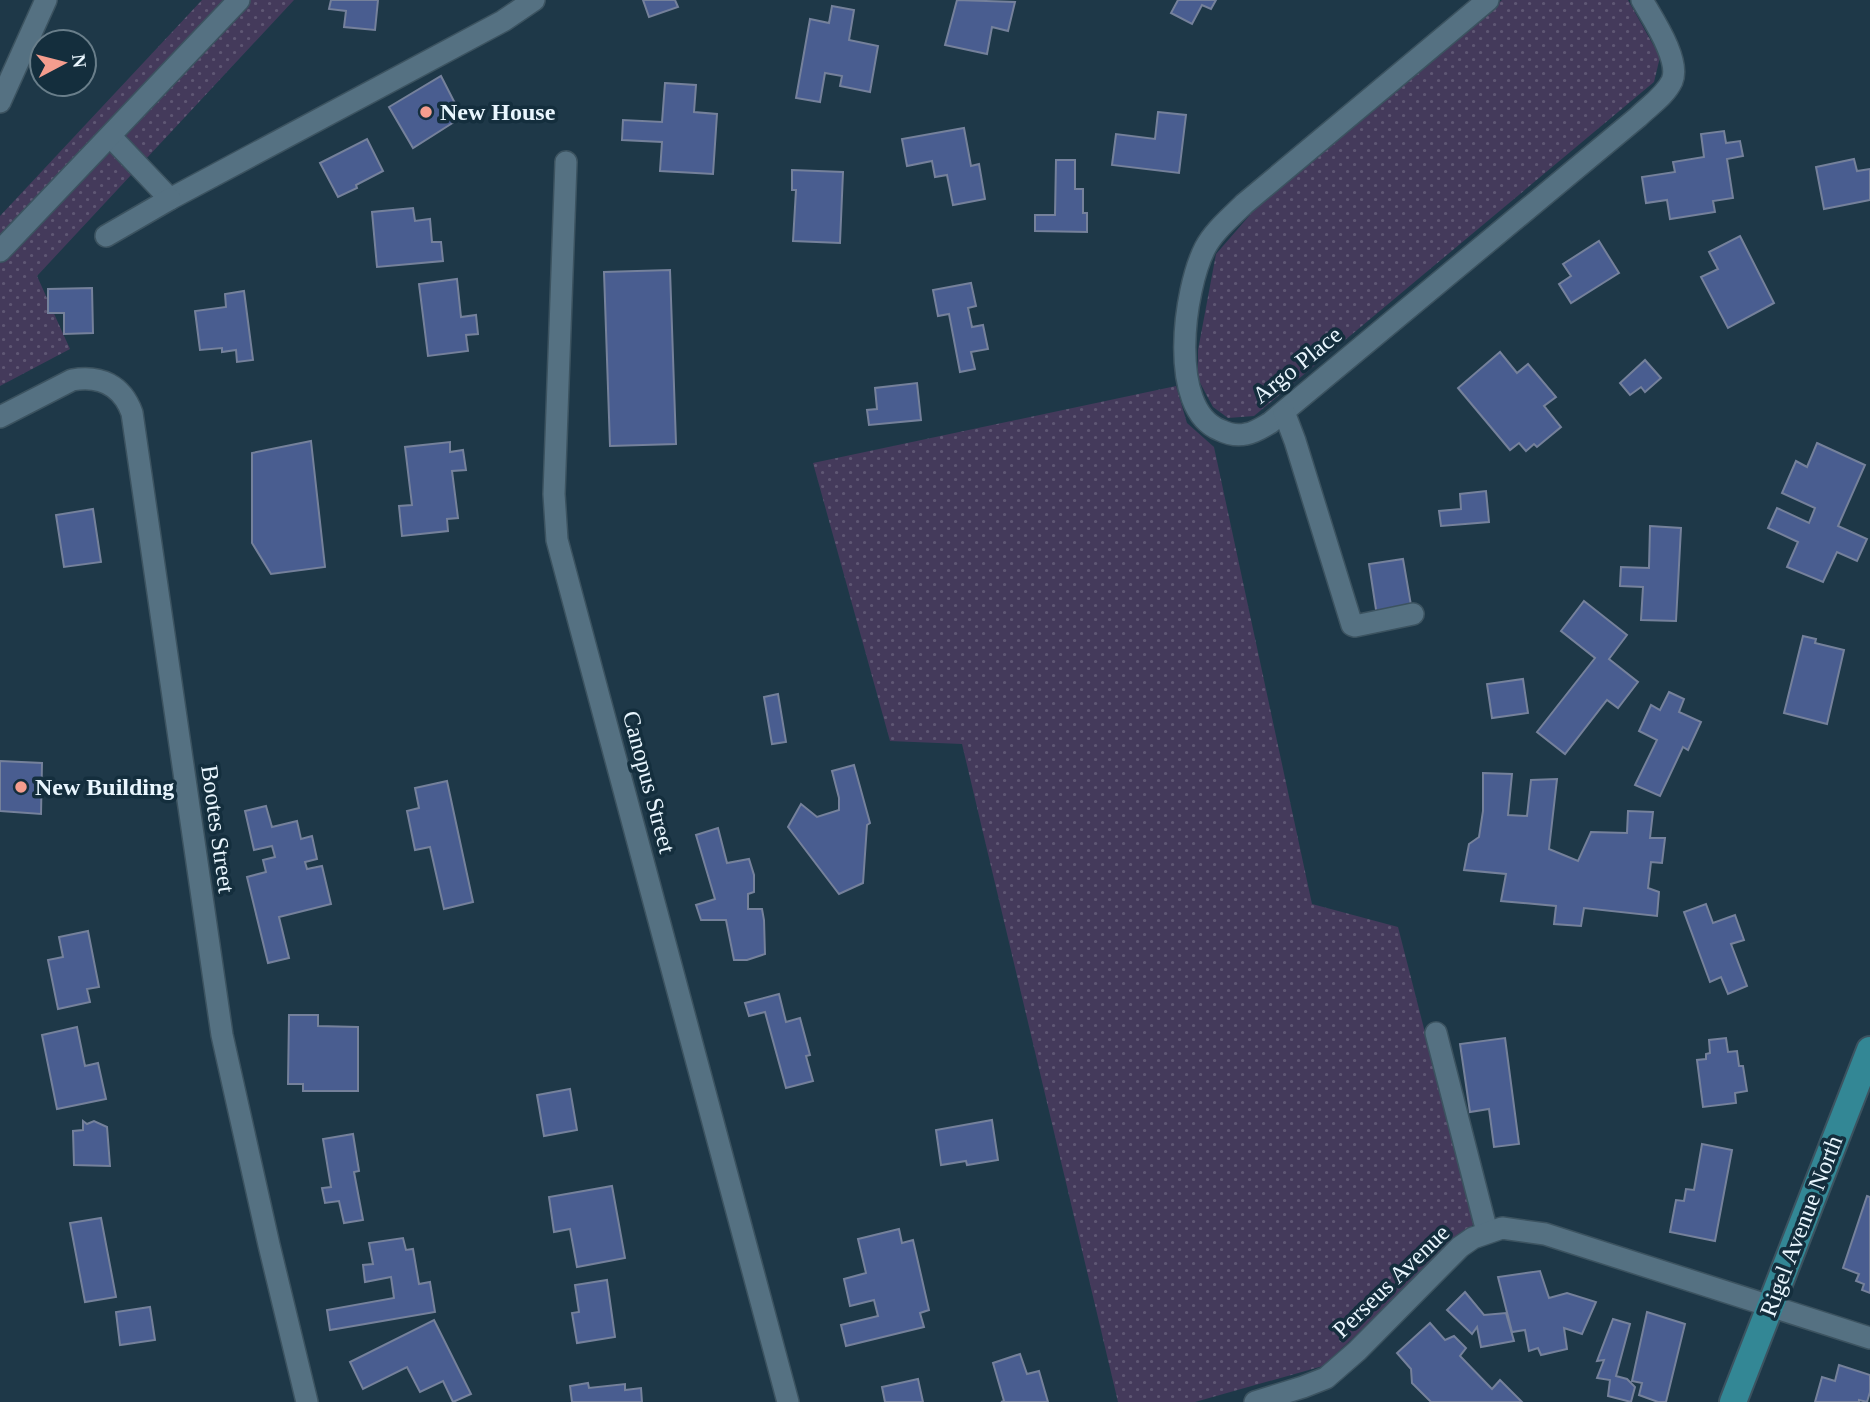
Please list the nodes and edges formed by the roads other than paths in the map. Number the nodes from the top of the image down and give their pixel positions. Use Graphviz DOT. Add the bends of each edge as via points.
graph roads {
  1 [pos="46,0"];
  2 [pos="239,0"];
  3 [pos="534,0"];
  4 [pos="1488,0"];
  5 [pos="1642,0"];
  6 [pos="0,102"];
  7 [pos="111,136"];
  8 [pos="566,162"];
  9 [pos="170,199"];
  10 [pos="106,236"];
  11 [pos="0,251"];
  12 [pos="1284,412"];
  13 [pos="0,418"];
  14 [pos="1413,614"];
  15 [pos="1436,1033"];
  16 [pos="1870,1050"];
  17 [pos="1870,1091"];
  18 [pos="1487,1232"];
  19 [pos="1778,1308"];
  20 [pos="1870,1338"];
  21 [pos="307,1402"];
  22 [pos="788,1402"];
  23 [pos="1255,1402"];
  24 [pos="1733,1402"];
  25 [pos="1750,1402"];
  1 -- 6 [label="street"];
  2 -- 7 [label="street"];
  3 -- 9 [label="street" via="503,21"];
  4 -- 12 [label="street, Argo Place" via="1244,204 1205,249 1189,308 1184,350 1195,407 1203,421 1229,434 1247,434"];
  5 -- 12 [label="street, Argo Place" via="1672,63 1674,75 1665,92"];
  7 -- 9 [label="street"];
  7 -- 11 [label="street"];
  8 -- 22 [label="street, Canopus Street" via="555,476 557,540"];
  9 -- 10 [label="street"];
  12 -- 14 [label="street" via="1352,625"];
  13 -- 21 [label="street, Bootes Street" via="83,378 109,383 122,393 132,413 222,1035"];
  15 -- 18 [label="street"];
  16 -- 19 [label="main road, Rigel Avenue North"];
  17 -- 19 [label="main road, Rigel Avenue North"];
  18 -- 19 [label="street, Perseus Avenue" via="1502,1228 1545,1234"];
  18 -- 23 [label="street, Perseus Avenue" via="1460,1247 1325,1378"];
  19 -- 20 [label="street, Perseus Avenue"];
  19 -- 24 [label="main road, Rigel Avenue North"];
  19 -- 25 [label="main road, Rigel Avenue North"];
}
